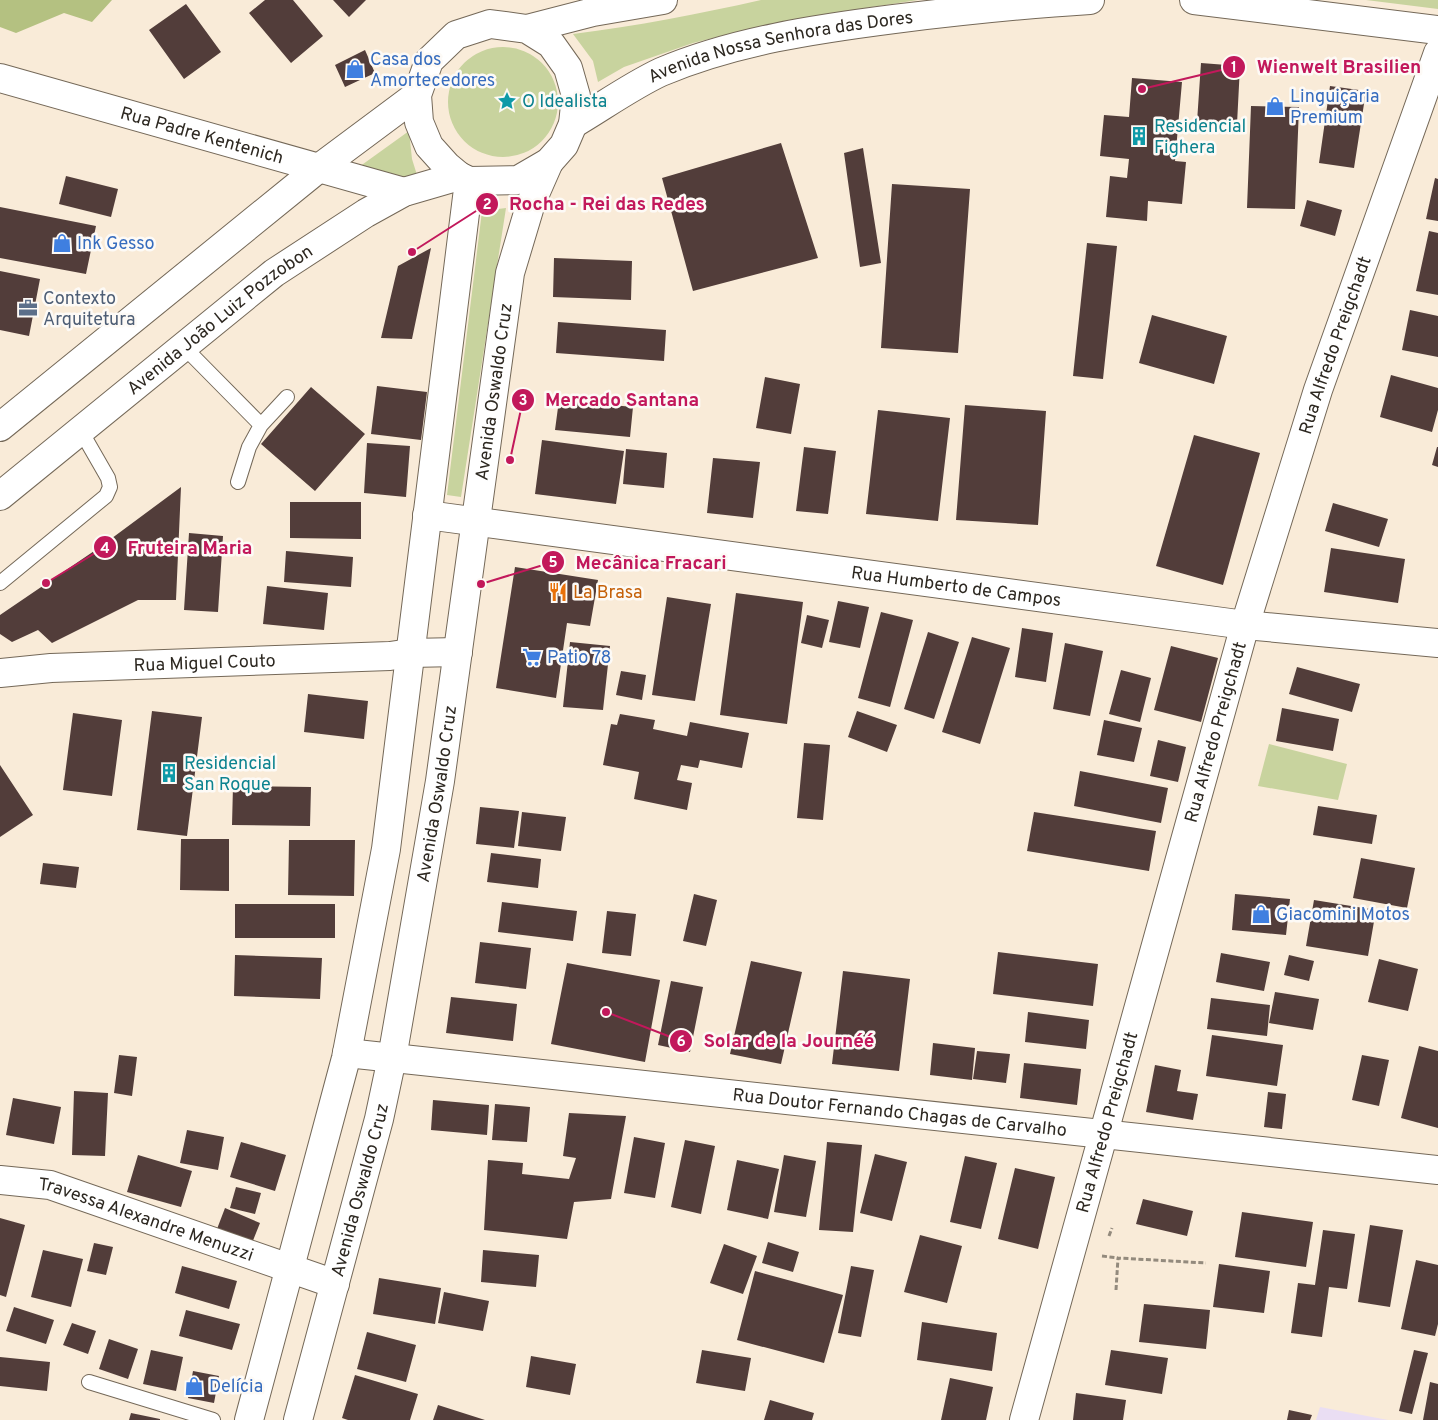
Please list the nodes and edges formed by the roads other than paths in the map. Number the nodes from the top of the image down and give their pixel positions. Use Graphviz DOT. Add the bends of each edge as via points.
graph roads {
  1 [pos="663,0"];
  2 [pos="1090,0"];
  3 [pos="1194,0"];
  4 [pos="527,29"];
  5 [pos="1438,30"];
  6 [pos="1438,54"];
  7 [pos="0,78"];
  8 [pos="417,95"];
  9 [pos="573,124"];
  10 [pos="550,162"];
  11 [pos="319,168"];
  12 [pos="464,179"];
  13 [pos="404,192"];
  14 [pos="184,347"];
  15 [pos="288,397"];
  16 [pos="261,426"];
  17 [pos="0,427"];
  18 [pos="81,431"];
  19 [pos="238,482"];
  20 [pos="0,496"];
  21 [pos="427,515"];
  22 [pos="476,521"];
  23 [pos="0,583"];
  24 [pos="1245,624"];
  25 [pos="1438,643"];
  26 [pos="458,652"];
  27 [pos="410,653"];
  28 [pos="0,673"];
  29 [pos="347,1053"];
  30 [pos="392,1058"];
  31 [pos="1102,1134"];
  32 [pos="1438,1170"];
  33 [pos="0,1180"];
  34 [pos="289,1268"];
  35 [pos="335,1284"];
  36 [pos="89,1382"];
  37 [pos="212,1420"];
  38 [pos="249,1420"];
  39 [pos="298,1420"];
  40 [pos="1024,1420"];
  1 -- 4 [label="street" via="593,12"];
  2 -- 9 [label="street, Avenida Nossa Senhora das Dores" via="926,15 773,38 660,73"];
  3 -- 5 [label="street"];
  4 -- 8 [label="street" via="490,24 456,35 429,60"];
  4 -- 9 [label="street" via="551,44 568,68 576,96"];
  6 -- 24 [label="street, Rua Alfredo Preigchadt" via="1318,390"];
  7 -- 11 [label="street, Rua Padre Kentenich"];
  8 -- 11 [label="street"];
  8 -- 12 [label="street" via="419,122 429,146"];
  9 -- 10 [label="street" via="564,145"];
  10 -- 12 [label="street" via="518,180"];
  10 -- 22 [label="street, Avenida Oswaldo Cruz" via="532,203 510,273"];
  11 -- 13 [label="street, Rua Padre Kentenich"];
  11 -- 17 [label="street"];
  12 -- 13 [label="street, Avenida João Luiz Pozzobon"];
  12 -- 21 [label="street"];
  13 -- 14 [label="street, Avenida João Luiz Pozzobon" via="274,273"];
  14 -- 16 [label="lane"];
  14 -- 18 [label="street, Avenida João Luiz Pozzobon"];
  15 -- 16 [label="lane"];
  16 -- 19 [label="lane" via="249,447"];
  18 -- 20 [label="street, Avenida João Luiz Pozzobon"];
  18 -- 23 [label="lane" via="108,478 110,488 106,496"];
  21 -- 22 [label="street, Rua Humberto de Campos"];
  21 -- 27 [label="street"];
  22 -- 24 [label="street, Rua Humberto de Campos"];
  22 -- 26 [label="street, Avenida Oswaldo Cruz"];
  24 -- 25 [label="street, Rua Humberto de Campos"];
  24 -- 31 [label="street, Rua Alfredo Preigchadt"];
  26 -- 27 [label="street, Rua Miguel Couto"];
  26 -- 30 [label="street, Avenida Oswaldo Cruz" via="440,781"];
  27 -- 28 [label="street, Rua Miguel Couto" via="50,668"];
  27 -- 29 [label="street" via="386,849"];
  29 -- 30 [label="street, Rua Doutor Fernando Chagas de Carvalho"];
  29 -- 34 [label="street"];
  30 -- 31 [label="street, Rua Doutor Fernando Chagas de Carvalho"];
  30 -- 35 [label="street, Avenida Oswaldo Cruz"];
  31 -- 32 [label="street, Rua Doutor Fernando Chagas de Carvalho"];
  31 -- 40 [label="street, Rua Alfredo Preigchadt"];
  33 -- 34 [label="street, Travessa Alexandre Menuzzi" via="50,1185"];
  34 -- 35 [label="street, Travessa Alexandre Menuzzi"];
  34 -- 38 [label="street"];
  35 -- 39 [label="street, Avenida Oswaldo Cruz"];
  36 -- 37 [label="lane"];
}
